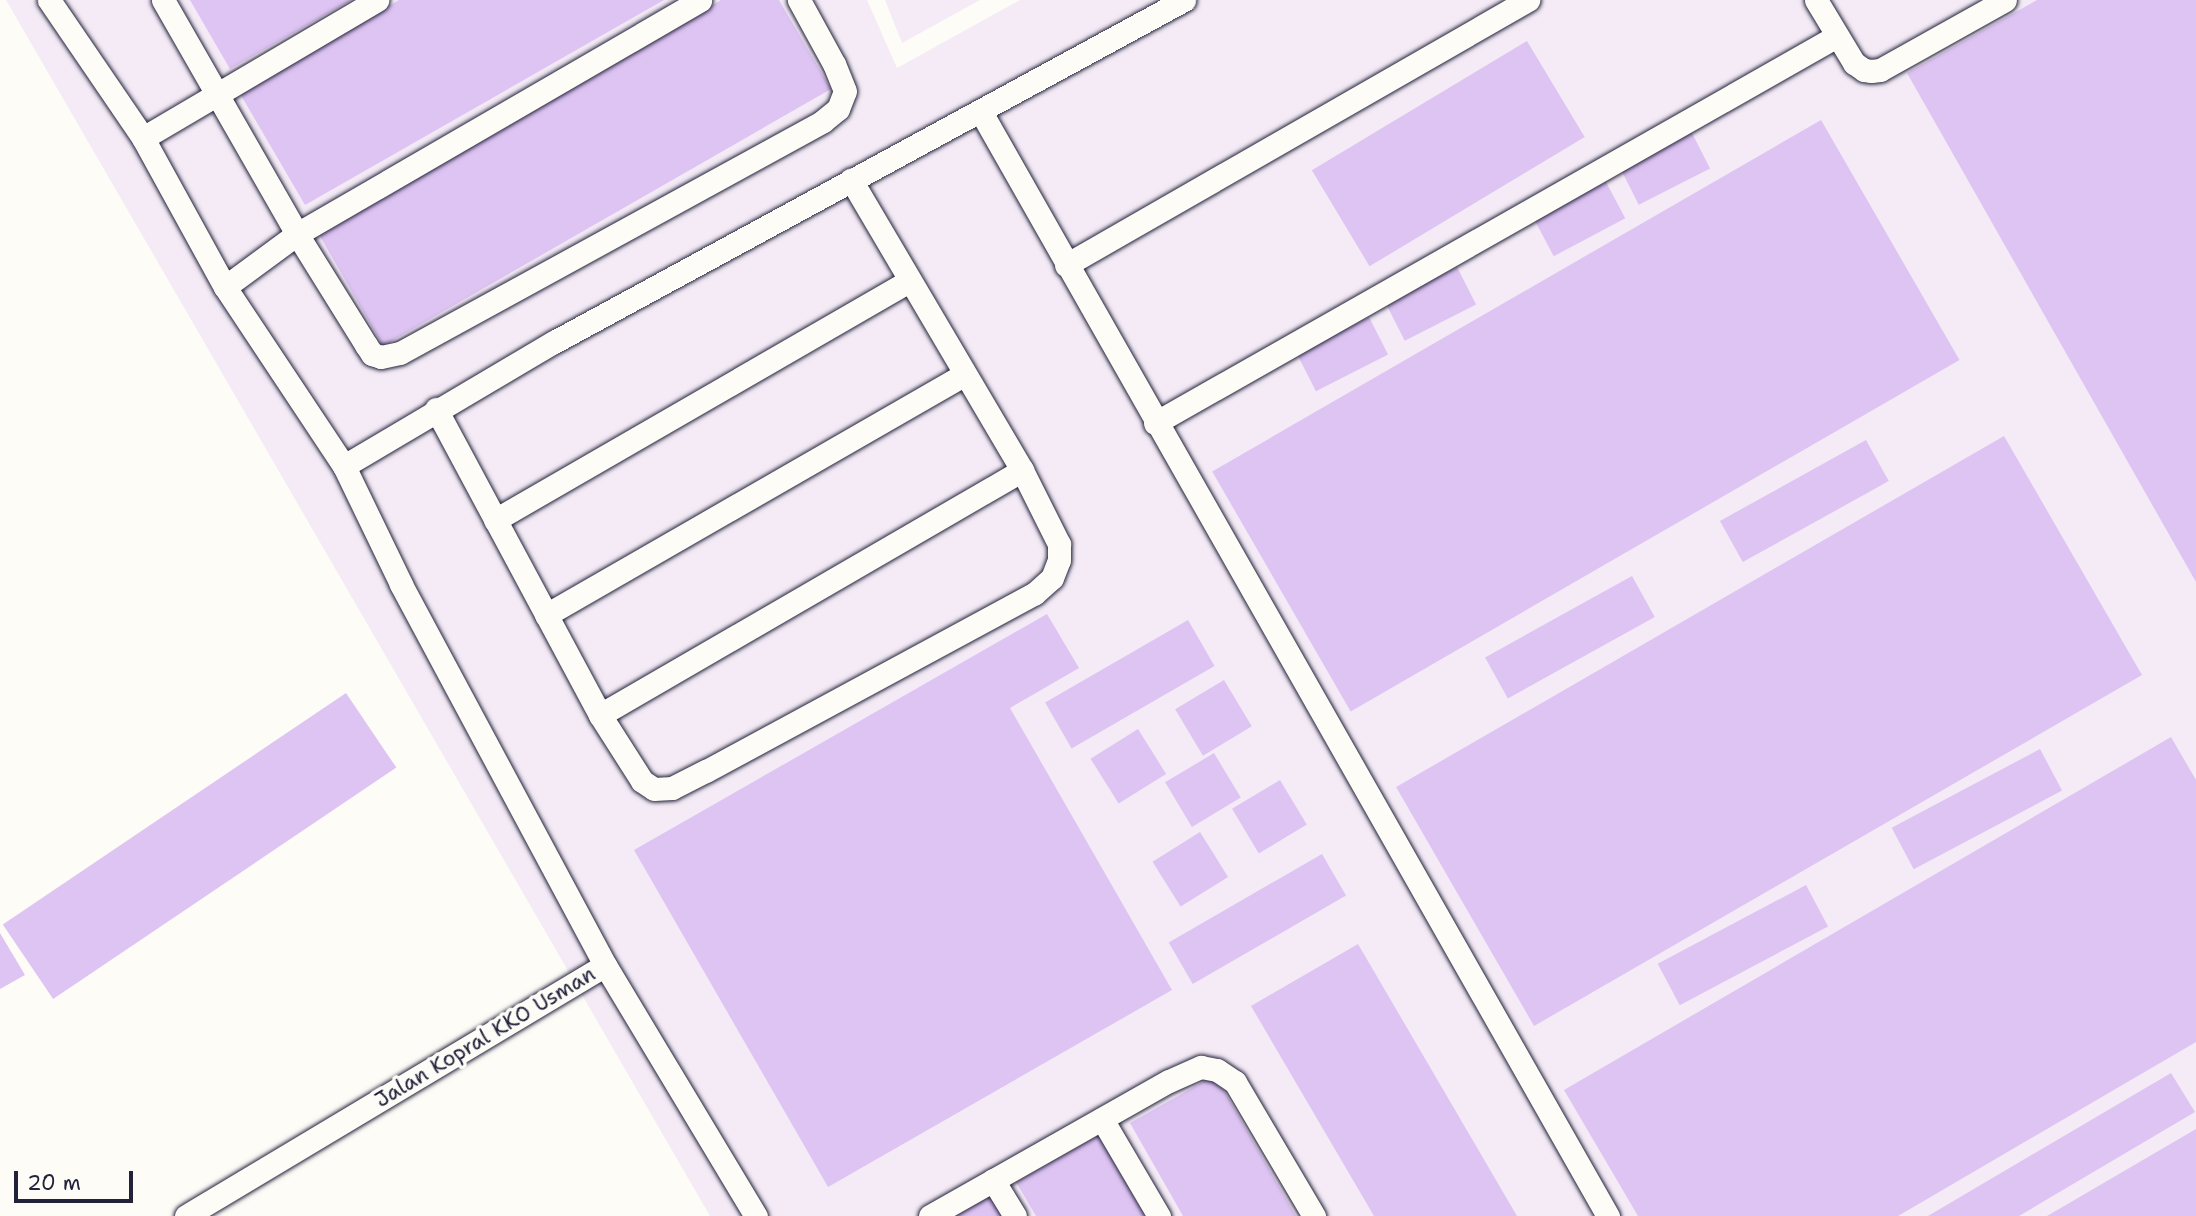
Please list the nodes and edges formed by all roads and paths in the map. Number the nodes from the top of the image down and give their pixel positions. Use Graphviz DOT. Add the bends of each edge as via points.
graph roads {
  1 [pos="49,0"];
  2 [pos="163,0"];
  3 [pos="377,0"];
  4 [pos="700,0"];
  5 [pos="799,0"];
  6 [pos="1184,0"];
  7 [pos="1528,0"];
  8 [pos="1816,0"];
  9 [pos="2005,0"];
  10 [pos="1837,36"];
  11 [pos="216,93"];
  12 [pos="981,112"];
  13 [pos="143,138"];
  14 [pos="851,180"];
  15 [pos="297,234"];
  16 [pos="1066,265"];
  17 [pos="910,280"];
  18 [pos="225,287"];
  19 [pos="965,374"];
  20 [pos="436,410"];
  21 [pos="1155,423"];
  22 [pos="344,467"];
  23 [pos="1022,470"];
  24 [pos="495,520"];
  25 [pos="546,615"];
  26 [pos="600,715"];
  27 [pos="605,965"];
  28 [pos="1102,1119"];
  29 [pos="993,1180"];
  30 [pos="186,1216"];
  31 [pos="756,1216"];
  32 [pos="930,1216"];
  33 [pos="1014,1216"];
  34 [pos="1159,1216"];
  35 [pos="1314,1216"];
  36 [pos="1608,1216"];
  1 -- 13 [label="lane"];
  2 -- 11 [label="lane"];
  3 -- 11 [label="lane"];
  4 -- 15 [label="lane"];
  5 -- 15 [label="lane" via="845,91 838,109 400,353 372,354"];
  6 -- 12 [label="lane"];
  7 -- 16 [label="lane"];
  8 -- 10 [label="lane"];
  9 -- 10 [label="lane" via="1880,70 1864,71"];
  10 -- 21 [label="lane"];
  11 -- 13 [label="lane"];
  11 -- 15 [label="lane"];
  12 -- 14 [label="lane"];
  12 -- 16 [label="lane"];
  13 -- 18 [label="lane"];
  14 -- 17 [label="lane"];
  14 -- 20 [label="lane"];
  15 -- 18 [label="lane"];
  16 -- 21 [label="lane"];
  17 -- 19 [label="lane"];
  17 -- 24 [label="lane"];
  18 -- 22 [label="lane"];
  19 -- 23 [label="lane"];
  19 -- 25 [label="lane"];
  20 -- 22 [label="lane"];
  20 -- 24 [label="lane"];
  21 -- 36 [label="lane"];
  22 -- 27 [label="lane" via="401,584"];
  23 -- 26 [label="lane"];
  23 -- 26 [label="lane" via="1059,544 1052,578 1034,594 663,791 642,781"];
  24 -- 25 [label="lane"];
  25 -- 26 [label="lane"];
  27 -- 30 [label="lane, Jalan Kopral KKO Usman"];
  27 -- 31 [label="lane, Jalan Kopral KKO Usman"];
  28 -- 29 [label="lane"];
  28 -- 34 [label="lane"];
  28 -- 35 [label="lane" via="1201,1067 1217,1070 1235,1082"];
  29 -- 32 [label="lane"];
  29 -- 33 [label="lane"];
}
